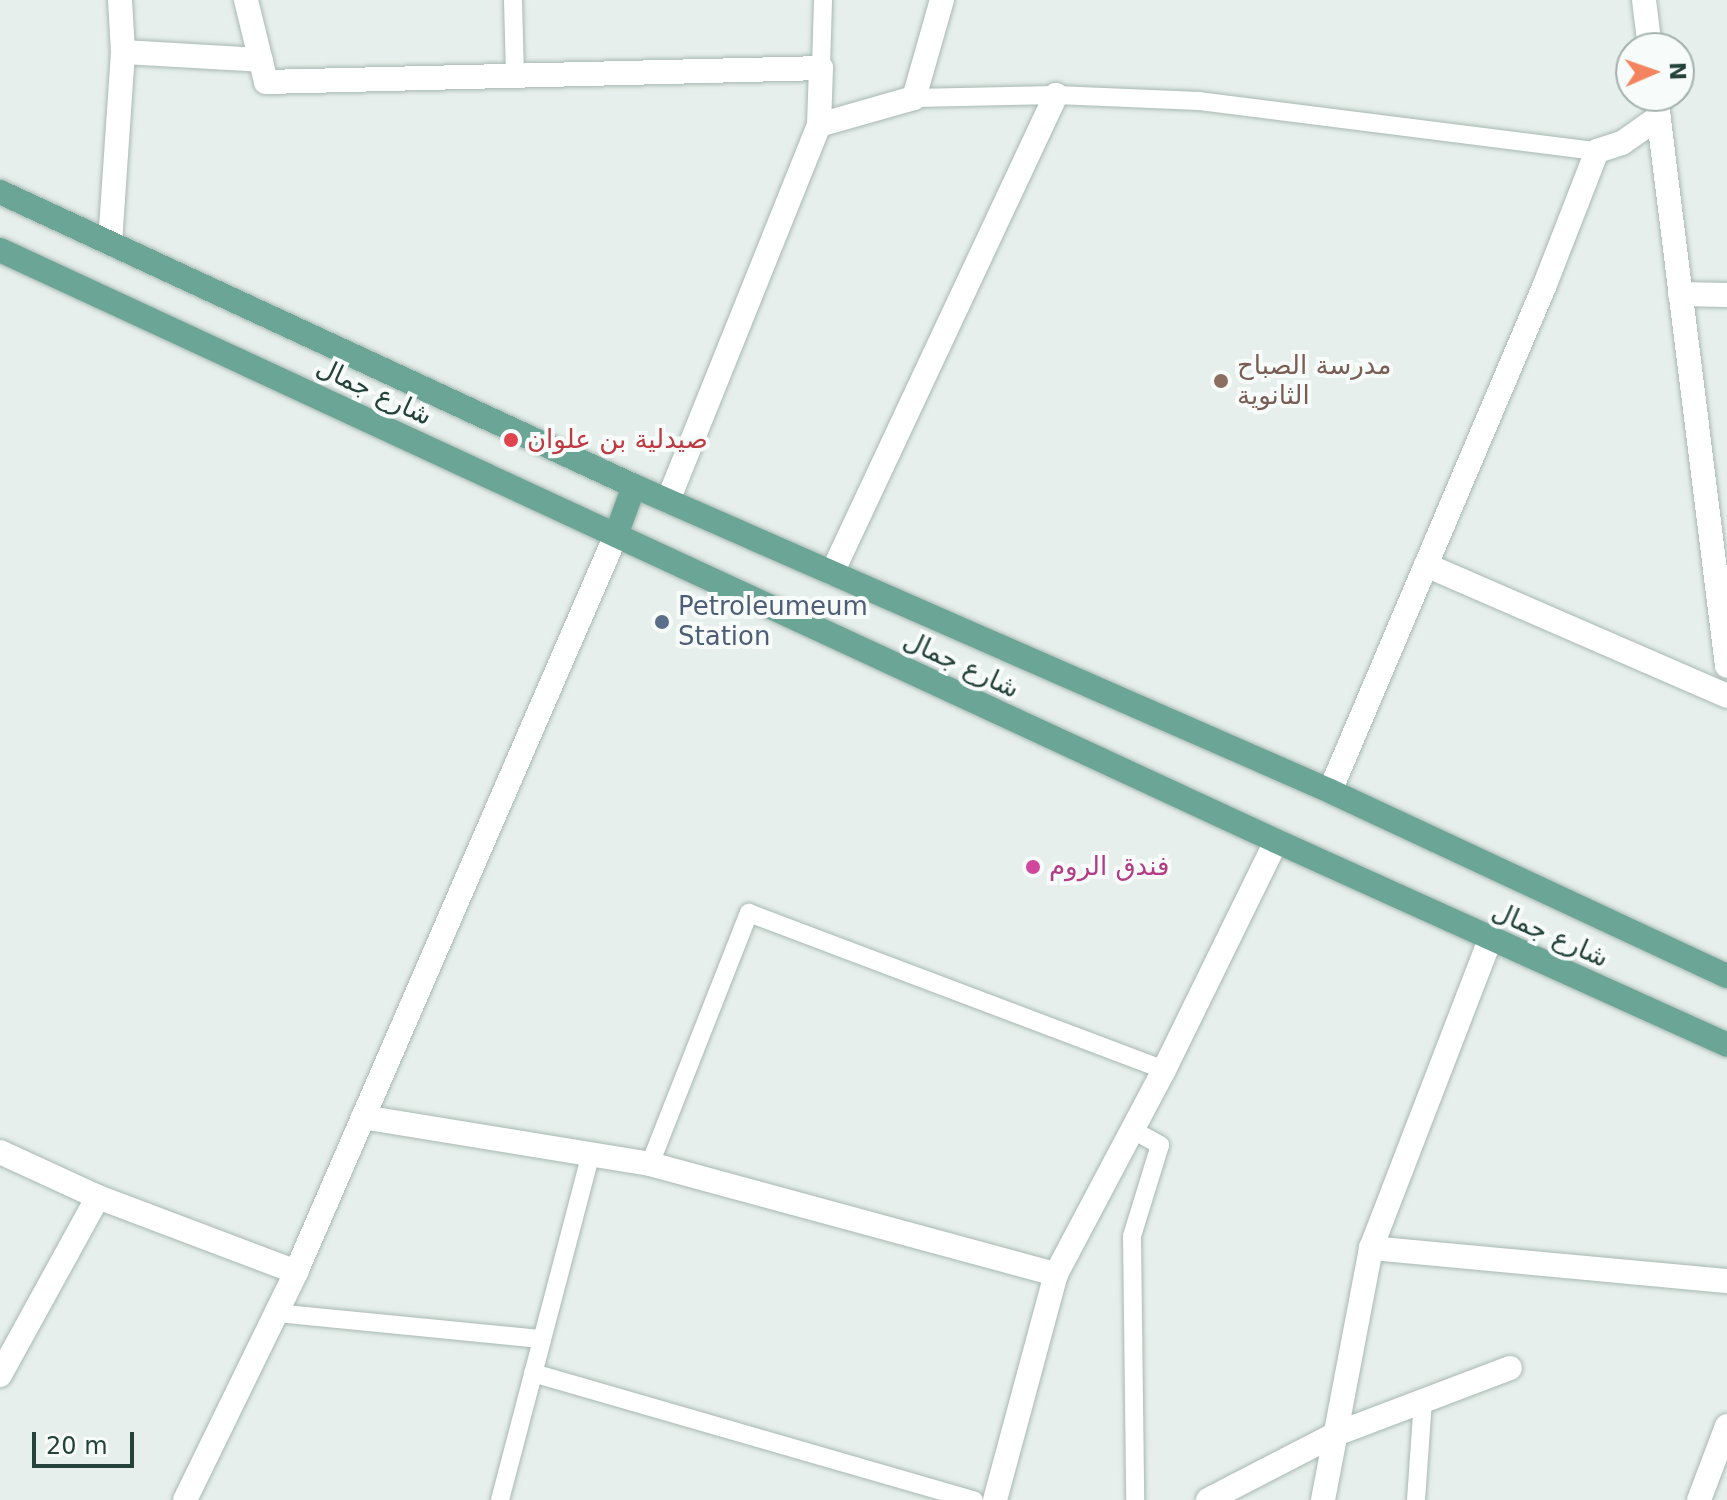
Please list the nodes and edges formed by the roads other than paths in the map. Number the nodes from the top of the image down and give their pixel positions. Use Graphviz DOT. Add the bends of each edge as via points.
graph roads {
  1 [pos="120,0"];
  2 [pos="246,0"];
  3 [pos="513,0"];
  4 [pos="823,0"];
  5 [pos="942,0"];
  6 [pos="1644,0"];
  7 [pos="1648,32"];
  8 [pos="123,52"];
  9 [pos="261,60"];
  10 [pos="821,68"];
  11 [pos="515,76"];
  12 [pos="1056,95"];
  13 [pos="914,98"];
  14 [pos="1652,112"];
  15 [pos="1658,112"];
  16 [pos="819,125"];
  17 [pos="1597,151"];
  18 [pos="0,192"];
  19 [pos="110,243"];
  20 [pos="0,250"];
  21 [pos="1680,294"];
  22 [pos="1727,295"];
  23 [pos="634,486"];
  24 [pos="668,501"];
  25 [pos="616,535"];
  26 [pos="1426,565"];
  27 [pos="832,573"];
  28 [pos="1727,666"];
  29 [pos="1727,696"];
  30 [pos="1330,791"];
  31 [pos="1276,841"];
  32 [pos="1490,939"];
  33 [pos="1727,976"];
  34 [pos="1727,1045"];
  35 [pos="1164,1070"];
  36 [pos="363,1117"];
  37 [pos="1133,1130"];
  38 [pos="0,1152"];
  39 [pos="591,1154"];
  40 [pos="650,1164"];
  41 [pos="98,1197"];
  42 [pos="1371,1248"];
  43 [pos="296,1272"];
  44 [pos="1056,1274"];
  45 [pos="1727,1281"];
  46 [pos="276,1313"];
  47 [pos="542,1339"];
  48 [pos="1510,1368"];
  49 [pos="0,1373"];
  50 [pos="533,1373"];
  51 [pos="1423,1401"];
  52 [pos="1727,1426"];
  53 [pos="1336,1434"];
  54 [pos="1720,1467"];
  55 [pos="185,1500"];
  56 [pos="500,1500"];
  57 [pos="974,1500"];
  58 [pos="995,1500"];
  59 [pos="1135,1500"];
  60 [pos="1208,1500"];
  61 [pos="1323,1500"];
  62 [pos="1416,1500"];
  63 [pos="1699,1500"];
  1 -- 8 [label="street"];
  2 -- 9 [label="street"];
  3 -- 11 [label="lane"];
  4 -- 10 [label="lane"];
  5 -- 13 [label="street"];
  6 -- 7 [label="street"];
  8 -- 9 [label="street"];
  8 -- 19 [label="street"];
  9 -- 11 [label="street" via="266,82"];
  10 -- 11 [label="street"];
  10 -- 16 [label="street"];
  12 -- 13 [label="lane"];
  12 -- 17 [label="lane" via="1199,101"];
  12 -- 27 [label="street"];
  13 -- 16 [label="street"];
  14 -- 17 [label="street" via="1622,143"];
  15 -- 21 [label="street"];
  16 -- 24 [label="street"];
  17 -- 26 [label="street"];
  18 -- 19 [label="main road, شارع جمال"];
  19 -- 23 [label="main road, شارع جمال"];
  20 -- 25 [label="main road, شارع جمال"];
  21 -- 22 [label="street"];
  21 -- 28 [label="street"];
  23 -- 24 [label="main road, شارع جمال"];
  23 -- 25 [label="main road"];
  24 -- 27 [label="main road, شارع جمال"];
  25 -- 31 [label="main road, شارع جمال"];
  25 -- 36 [label="street"];
  26 -- 29 [label="street"];
  26 -- 30 [label="street"];
  27 -- 30 [label="main road, شارع جمال"];
  30 -- 33 [label="main road, شارع جمال"];
  31 -- 32 [label="main road, شارع جمال"];
  31 -- 35 [label="street"];
  32 -- 34 [label="main road, شارع جمال"];
  32 -- 42 [label="street"];
  35 -- 37 [label="street"];
  35 -- 40 [label="lane" via="749,913"];
  36 -- 39 [label="street"];
  36 -- 43 [label="street"];
  37 -- 44 [label="street"];
  37 -- 59 [label="lane" via="1160,1145 1132,1236"];
  38 -- 41 [label="street"];
  39 -- 40 [label="street"];
  39 -- 47 [label="lane"];
  40 -- 44 [label="street"];
  41 -- 43 [label="street"];
  41 -- 49 [label="street"];
  42 -- 45 [label="street"];
  42 -- 53 [label="street"];
  43 -- 46 [label="street"];
  44 -- 58 [label="street"];
  46 -- 47 [label="lane"];
  46 -- 55 [label="street"];
  47 -- 50 [label="lane"];
  48 -- 51 [label="street"];
  50 -- 56 [label="lane"];
  50 -- 57 [label="lane"];
  51 -- 53 [label="street"];
  51 -- 62 [label="lane"];
  52 -- 54 [label="street"];
  53 -- 60 [label="street"];
  53 -- 61 [label="street"];
  54 -- 63 [label="street"];
}
